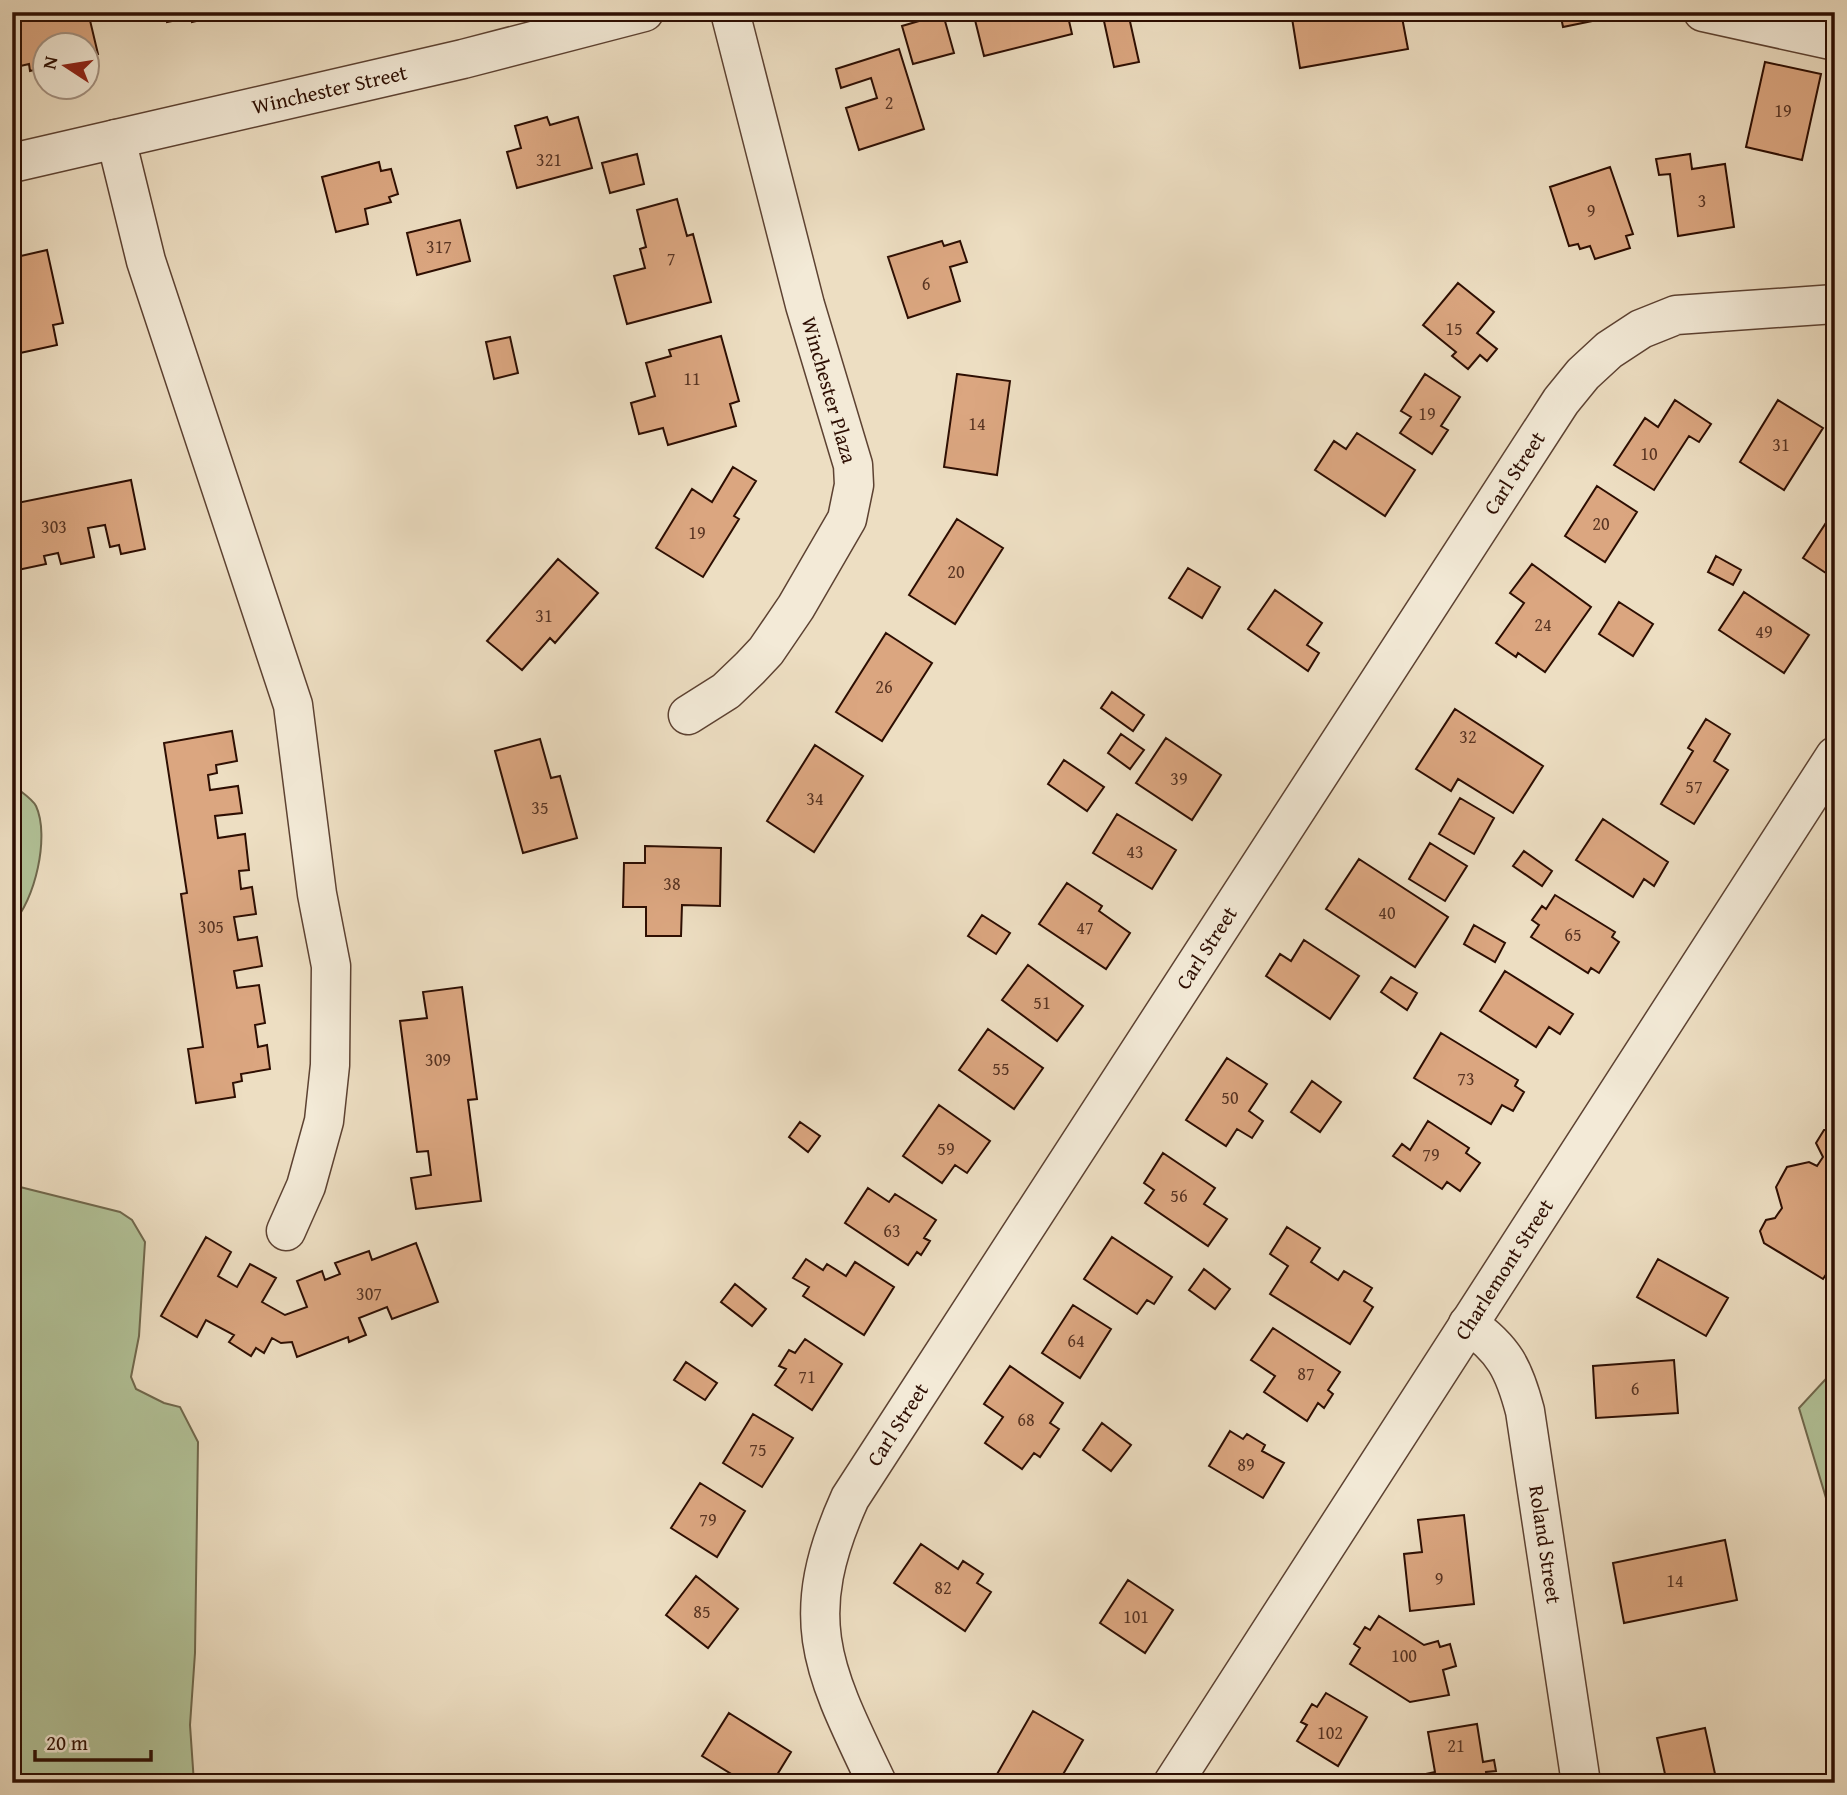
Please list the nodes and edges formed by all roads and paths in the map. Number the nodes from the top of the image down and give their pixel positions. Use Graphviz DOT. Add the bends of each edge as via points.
graph roads {
  1 [pos="644,12"];
  2 [pos="730,12"];
  3 [pos="1703,12"];
  4 [pos="1835,41"];
  5 [pos="116,139"];
  6 [pos="12,163"];
  7 [pos="1835,304"];
  8 [pos="688,716"];
  9 [pos="1835,756"];
  10 [pos="286,1231"];
  11 [pos="1468,1324"];
  12 [pos="877,1783"];
  13 [pos="1173,1783"];
  14 [pos="1581,1783"];
  1 -- 5 [label="street, Winchester Street" via="489,53"];
  2 -- 8 [label="street, Winchester Plaza" via="804,305 851,458 854,485 845,525 766,651 726,691"];
  3 -- 4 [label="street"];
  5 -- 6 [label="street, Winchester Street"];
  5 -- 10 [label="street" via="146,261 293,705 331,966 330,1065 324,1121 306,1186"];
  7 -- 12 [label="street, Carl Street" via="1676,315 1641,329 1583,373 857,1486 834,1534 824,1569 820,1640 828,1677"];
  9 -- 11 [label="street, Charlemont Street"];
  11 -- 13 [label="street, Charlemont Street"];
  11 -- 14 [label="street, Roland Street" via="1507,1358 1525,1411"];
}
